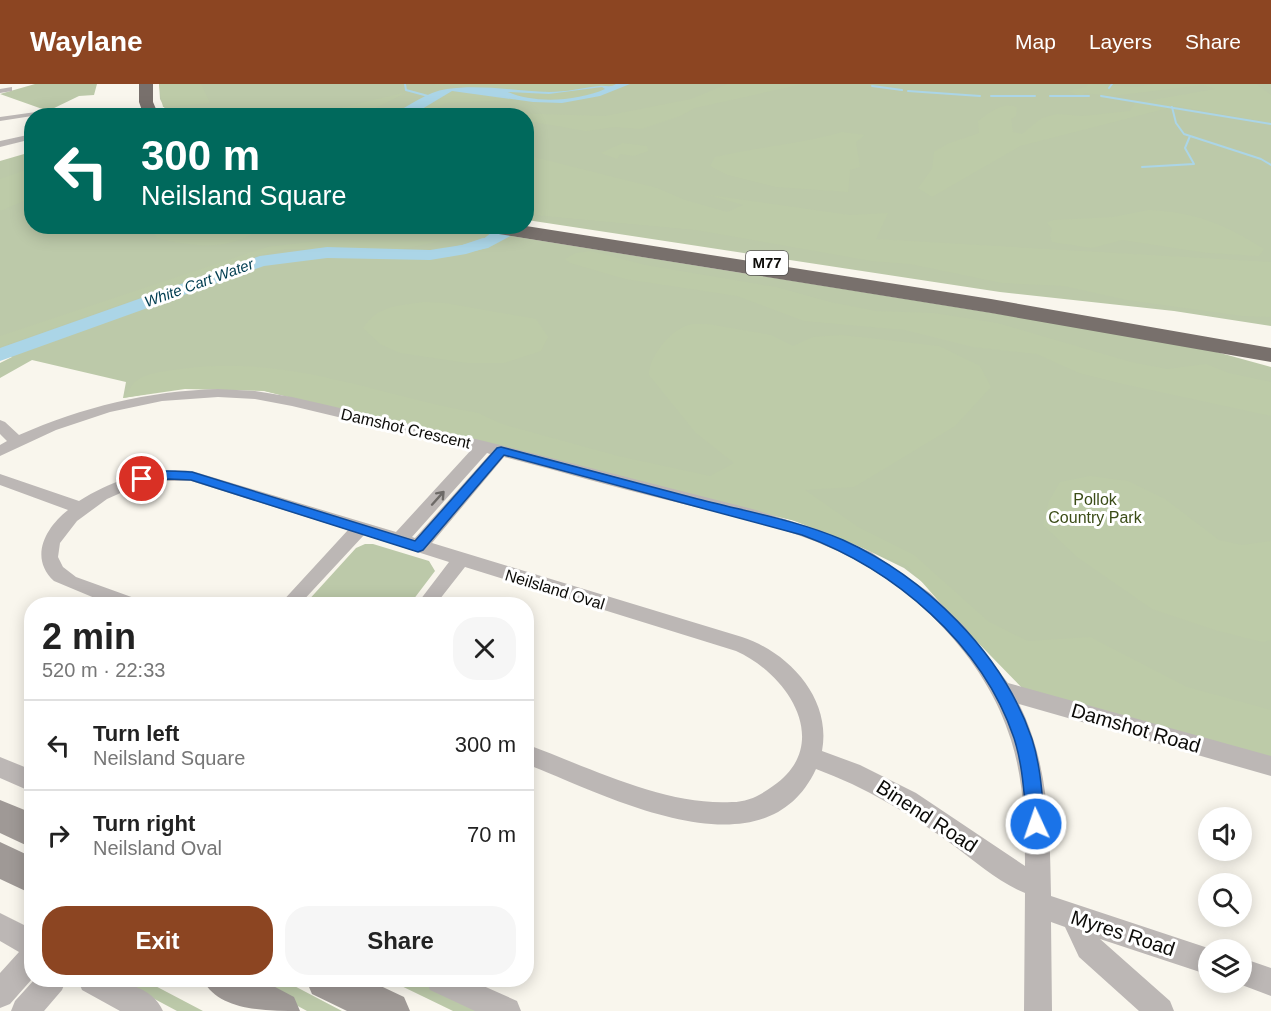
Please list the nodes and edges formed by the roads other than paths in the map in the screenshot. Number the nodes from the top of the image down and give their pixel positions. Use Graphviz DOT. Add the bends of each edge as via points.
graph roads {
  1 [pos="135,84"];
  2 [pos="146,84"];
  3 [pos="9,89"];
  4 [pos="0,91"];
  5 [pos="135,108"];
  6 [pos="149,108"];
  7 [pos="24,115"];
  8 [pos="0,119"];
  9 [pos="24,138"];
  10 [pos="0,144"];
  11 [pos="539,230"];
  12 [pos="1270,349"];
  13 [pos="0,425"];
  14 [pos="17,442"];
  15 [pos="493,449"];
  16 [pos="0,451"];
  17 [pos="0,479"];
  18 [pos="80,508"];
  19 [pos="360,529"];
  20 [pos="409,544"];
  21 [pos="460,560"];
  22 [pos="111,597"];
  23 [pos="296,597"];
  24 [pos="431,597"];
  25 [pos="1001,690"];
  26 [pos="534,757"];
  27 [pos="811,757"];
  28 [pos="1271,766"];
  29 [pos="0,767"];
  30 [pos="24,778"];
  31 [pos="0,816"];
  32 [pos="24,827"];
  33 [pos="0,860"];
  34 [pos="24,872"];
  35 [pos="1038,895"];
  36 [pos="1074,917"];
  37 [pos="0,926"];
  38 [pos="24,940"];
  39 [pos="1198,957"];
  40 [pos="24,967"];
  41 [pos="1252,975"];
  42 [pos="1271,982"];
  43 [pos="46,987"];
  44 [pos="105,987"];
  45 [pos="236,987"];
  46 [pos="340,987"];
  47 [pos="455,987"];
  48 [pos="0,994"];
  49 [pos="25,1011"];
  50 [pos="149,1011"];
  51 [pos="280,1011"];
  52 [pos="390,1011"];
  53 [pos="507,1011"];
  54 [pos="1038,1011"];
  55 [pos="1160,1011"];
  1 -- 5 [label="highway"];
  2 -- 6 [label="highway"];
  3 -- 4 [label="street"];
  7 -- 8 [label="street"];
  9 -- 10 [label="street"];
  11 -- 12 [label="highway, M77"];
  11 -- 12 [label="highway, M77" via="986,297"];
  13 -- 14 [label="street"];
  14 -- 15 [label="street, Damshot Crescent" via="94,412 164,396 219,392 263,396"];
  14 -- 16 [label="street, Damshot Crescent"];
  15 -- 20 [label="street"];
  15 -- 25 [label="street, Damshot Crescent" via="805,532 864,556 914,590 954,629"];
  17 -- 18 [label="street"];
  18 -- 19 [label="street, Neilsland Oval" via="129,483 181,475"];
  18 -- 22 [label="street, Neilsland Oval" via="51,544 49,553 54,569 69,581"];
  19 -- 20 [label="street, Neilsland Oval"];
  19 -- 23 [label="street"];
  20 -- 21 [label="street, Neilsland Oval"];
  21 -- 24 [label="street"];
  21 -- 27 [label="street, Neilsland Oval" via="755,651 788,675 800,693 811,721"];
  25 -- 28 [label="street, Damshot Road"];
  25 -- 35 [label="street, Damshot Crescent" via="1023,740 1031,772"];
  26 -- 27 [label="street" via="654,800 717,815 748,811 786,792 805,771"];
  27 -- 35 [label="street, Binend Road" via="885,786 948,827"];
  29 -- 30 [label="street"];
  31 -- 32 [label="street"];
  33 -- 34 [label="street"];
  35 -- 36 [label="street, Myres Road"];
  35 -- 54 [label="street, Damshot Crescent"];
  36 -- 39 [label="street, Myres Road"];
  36 -- 55 [label="street" via="1089,947"];
  37 -- 38 [label="street"];
  40 -- 48 [label="street"];
  41 -- 42 [label="street"];
  43 -- 49 [label="street"];
  44 -- 50 [label="street"];
  45 -- 51 [label="street"];
  46 -- 52 [label="street"];
  47 -- 53 [label="street"];
}
